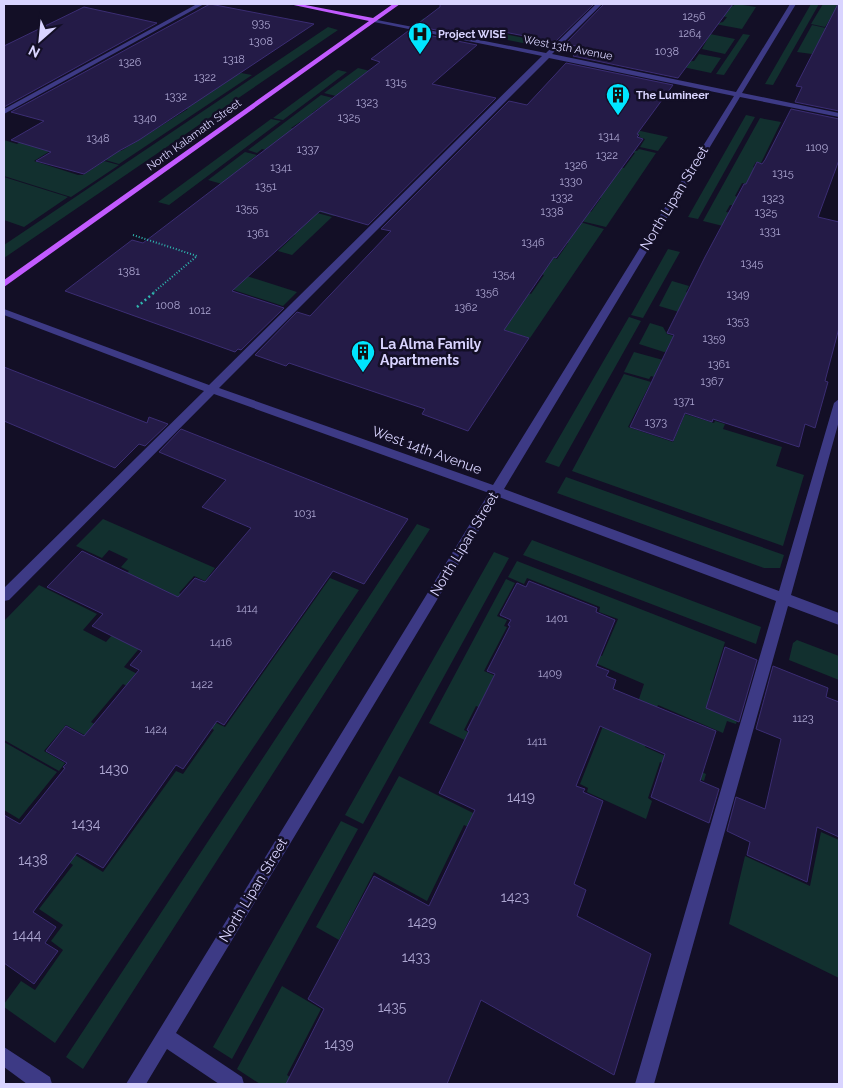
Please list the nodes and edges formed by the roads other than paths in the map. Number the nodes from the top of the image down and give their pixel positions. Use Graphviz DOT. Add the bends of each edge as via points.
graph roads {
  1 [pos="200,4"];
  2 [pos="292,4"];
  3 [pos="397,4"];
  4 [pos="599,4"];
  5 [pos="793,4"];
  6 [pos="374,20"];
  7 [pos="547,56"];
  8 [pos="738,94"];
  9 [pos="4,112"];
  10 [pos="839,115"];
  11 [pos="4,284"];
  12 [pos="4,312"];
  13 [pos="210,389"];
  14 [pos="839,403"];
  15 [pos="496,491"];
  16 [pos="4,596"];
  17 [pos="783,598"];
  18 [pos="839,619"];
  19 [pos="164,1036"];
  20 [pos="4,1056"];
  21 [pos="43,1084"];
  22 [pos="135,1084"];
  23 [pos="235,1084"];
  24 [pos="645,1084"];
  1 -- 9 [label="street"];
  2 -- 6 [label="main road, West 13th Avenue"];
  3 -- 6 [label="main road, North Kalamath Street"];
  4 -- 7 [label="street"];
  5 -- 8 [label="street, North Lipan Street"];
  6 -- 7 [label="street, West 13th Avenue"];
  6 -- 11 [label="main road, North Kalamath Street"];
  7 -- 8 [label="street, West 13th Avenue"];
  7 -- 13 [label="street"];
  8 -- 10 [label="street, West 13th Avenue"];
  8 -- 15 [label="street, North Lipan Street"];
  12 -- 13 [label="street, West 14th Avenue"];
  13 -- 15 [label="street, West 14th Avenue"];
  13 -- 16 [label="street"];
  14 -- 17 [label="street"];
  15 -- 17 [label="street, West 14th Avenue"];
  15 -- 19 [label="street, North Lipan Street"];
  17 -- 18 [label="street, West 14th Avenue"];
  17 -- 24 [label="street"];
  19 -- 22 [label="street, North Lipan Street"];
  19 -- 23 [label="street"];
  20 -- 21 [label="street"];
}
